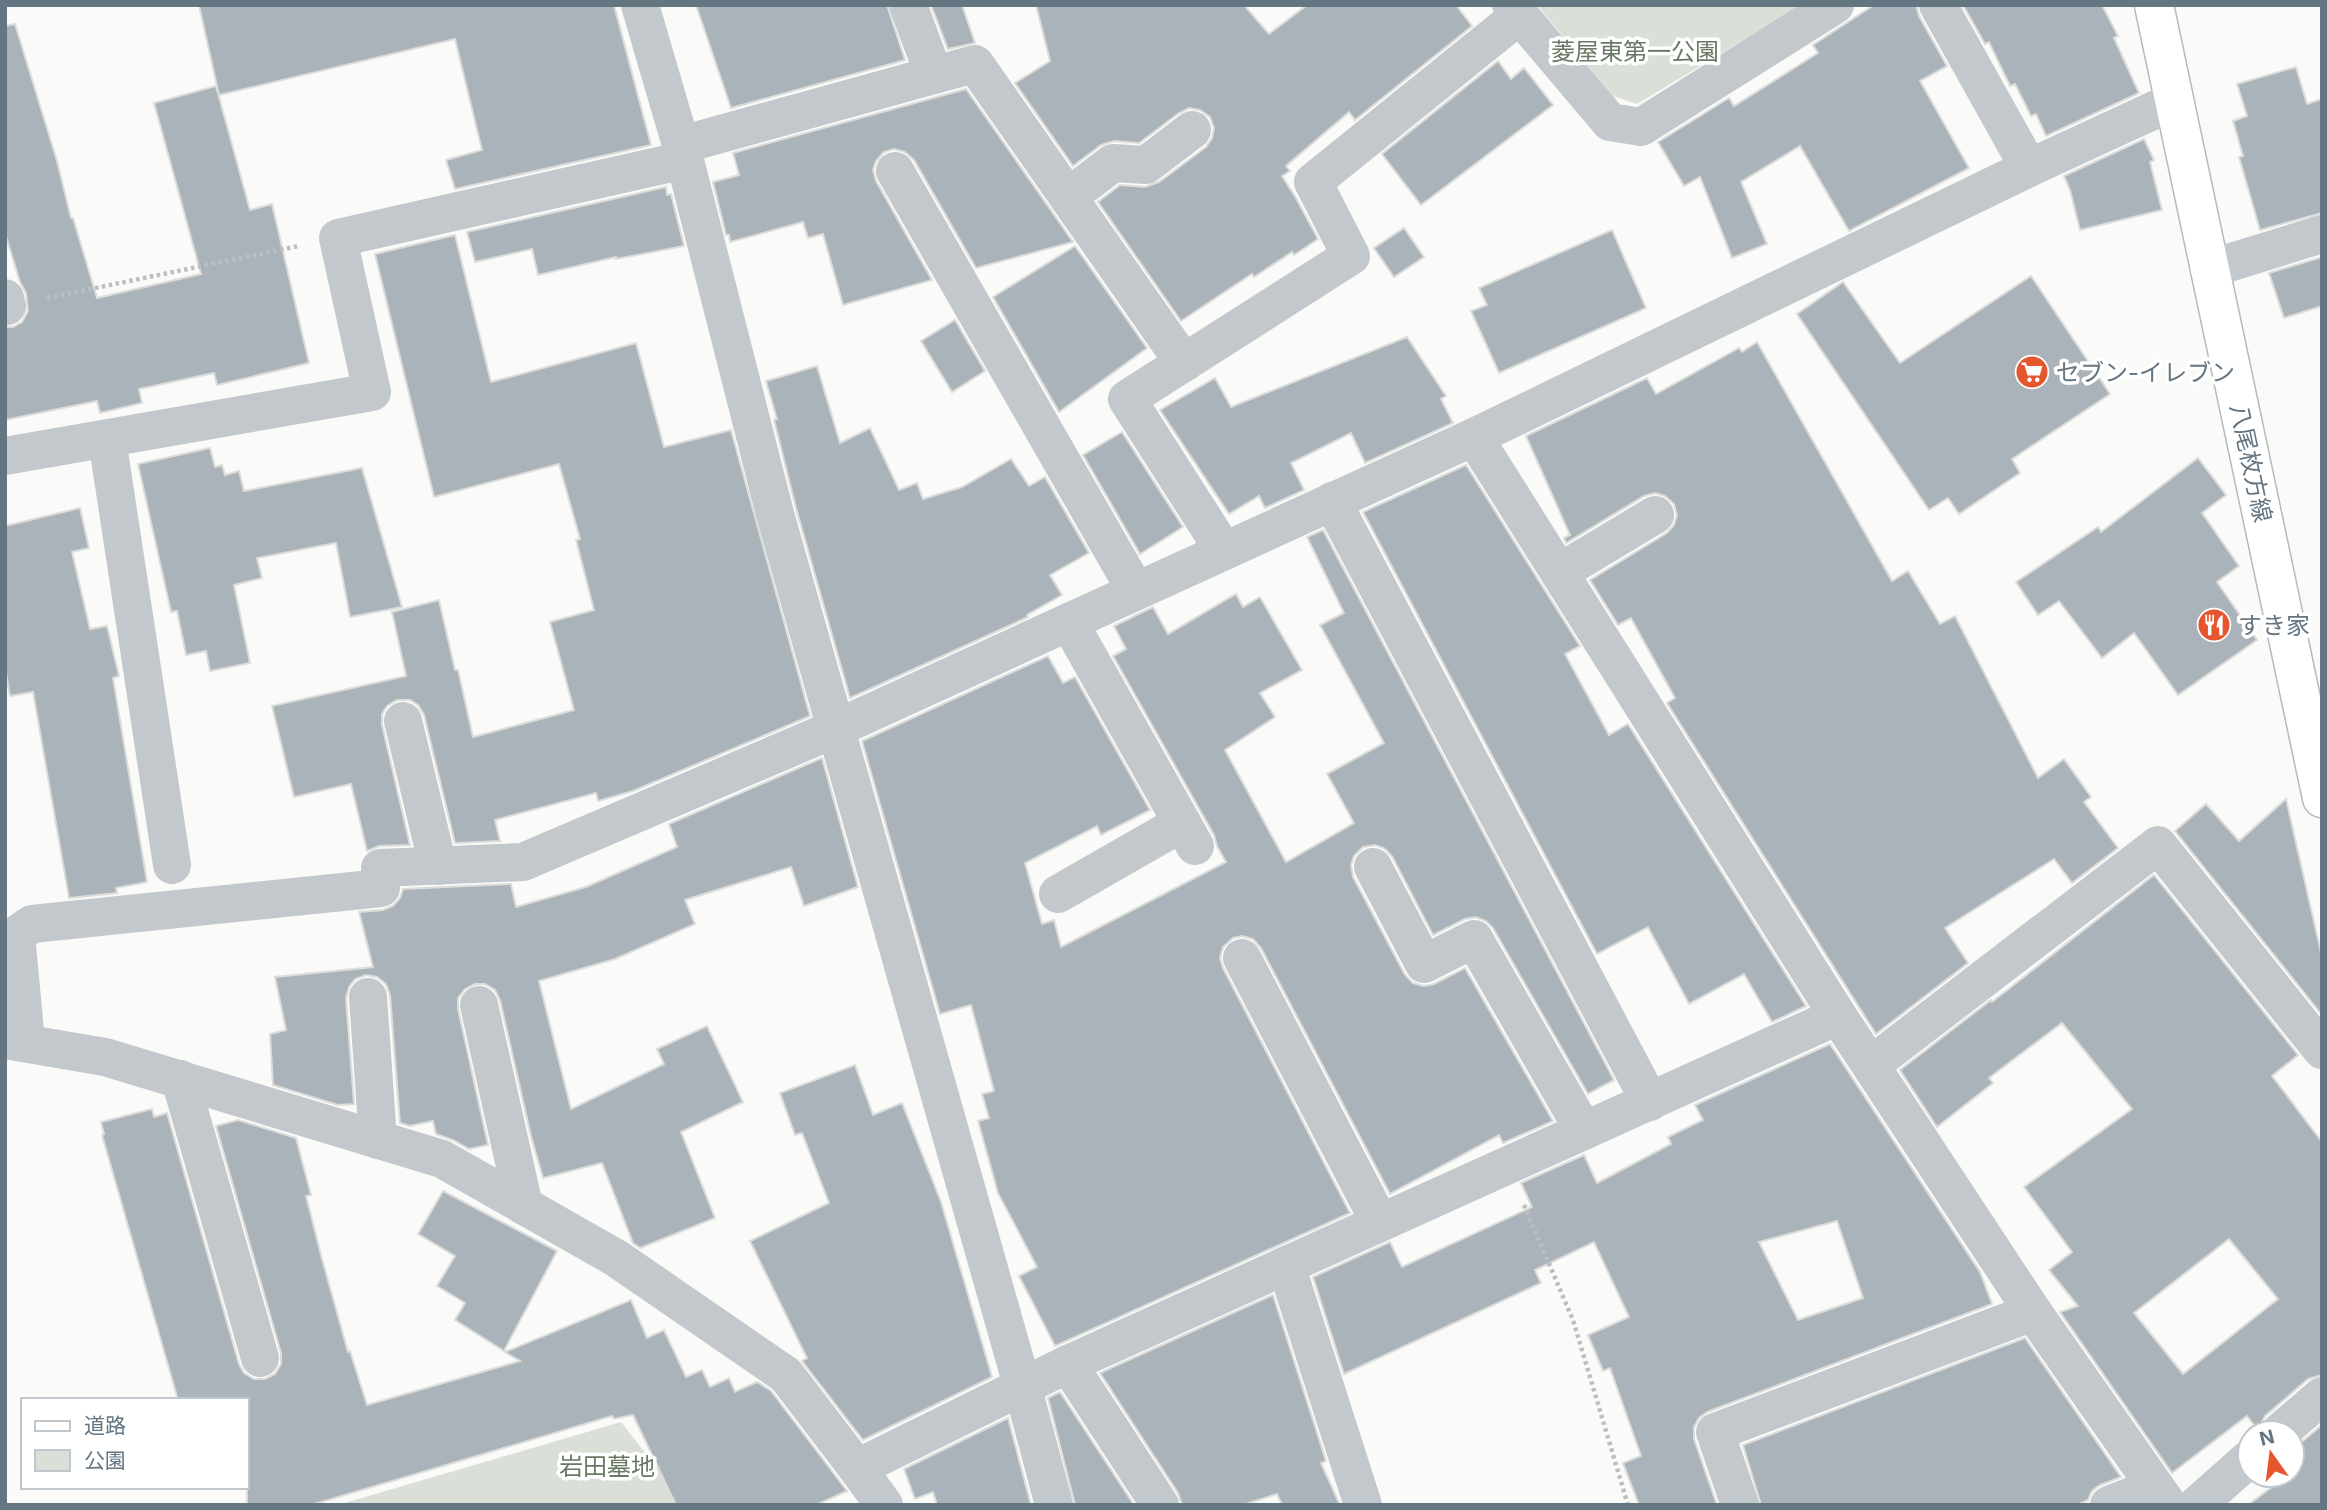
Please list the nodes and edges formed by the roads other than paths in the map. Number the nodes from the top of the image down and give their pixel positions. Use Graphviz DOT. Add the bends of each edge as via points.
graph roads {
  1 [pos="640,5"];
  2 [pos="908,5"];
  3 [pos="1835,5"];
  4 [pos="1938,5"];
  5 [pos="2162,6"];
  6 [pos="1515,10"];
  7 [pos="934,75"];
  8 [pos="2174,101"];
  9 [pos="1192,130"];
  10 [pos="683,153"];
  11 [pos="2029,168"];
  12 [pos="895,171"];
  13 [pos="1068,197"];
  14 [pos="2322,234"];
  15 [pos="2209,269"];
  16 [pos="1184,362"];
  17 [pos="1475,437"];
  18 [pos="107,439"];
  19 [pos="5,456"];
  20 [pos="1332,501"];
  21 [pos="1655,515"];
  22 [pos="1224,551"];
  23 [pos="1559,572"];
  24 [pos="1136,591"];
  25 [pos="1069,622"];
  26 [pos="403,721"];
  27 [pos="837,728"];
  28 [pos="2322,798"];
  29 [pos="172,865"];
  30 [pos="438,866"];
  31 [pos="1373,867"];
  32 [pos="1058,894"];
  33 [pos="1241,958"];
  34 [pos="368,997"];
  35 [pos="478,1005"];
  36 [pos="1838,1016"];
  37 [pos="15,1041"];
  38 [pos="2322,1049"];
  39 [pos="1871,1065"];
  40 [pos="180,1080"];
  41 [pos="1650,1102"];
  42 [pos="1584,1131"];
  43 [pos="378,1139"];
  44 [pos="524,1206"];
  45 [pos="1380,1223"];
  46 [pos="1286,1265"];
  47 [pos="2033,1312"];
  48 [pos="260,1358"];
  49 [pos="1068,1364"];
  50 [pos="1022,1385"];
  51 [pos="2322,1396"];
  52 [pos="2295,1419"];
  53 [pos="857,1468"];
  54 [pos="2236,1470"];
  55 [pos="2162,1496"];
  56 [pos="884,1505"];
  57 [pos="1054,1505"];
  58 [pos="1160,1505"];
  59 [pos="1363,1505"];
  60 [pos="1740,1505"];
  61 [pos="2109,1505"];
  62 [pos="2197,1505"];
  1 -- 10 [label="street"];
  2 -- 7 [label="street"];
  3 -- 6 [label="street" via="1641,127 1610,122"];
  4 -- 11 [label="street"];
  5 -- 8 [label="main road, 八尾枚方線"];
  6 -- 16 [label="street" via="1313,182 1352,256"];
  7 -- 10 [label="street"];
  7 -- 13 [label="street" via="975,64"];
  8 -- 11 [label="street"];
  8 -- 15 [label="main road, 八尾枚方線"];
  9 -- 13 [label="street" via="1146,165 1113,163"];
  10 -- 18 [label="street" via="338,238 372,392"];
  10 -- 27 [label="street" via="775,514"];
  11 -- 17 [label="street"];
  12 -- 24 [label="street"];
  13 -- 16 [label="street"];
  14 -- 15 [label="street"];
  15 -- 28 [label="main road, 八尾枚方線"];
  16 -- 22 [label="street" via="1127,399"];
  17 -- 20 [label="street"];
  17 -- 23 [label="street"];
  18 -- 19 [label="street"];
  18 -- 29 [label="street"];
  20 -- 22 [label="street"];
  20 -- 41 [label="street"];
  21 -- 23 [label="street"];
  22 -- 24 [label="street"];
  23 -- 36 [label="street"];
  24 -- 25 [label="street"];
  25 -- 27 [label="street"];
  25 -- 32 [label="street" via="1188,834"];
  26 -- 30 [label="street"];
  27 -- 30 [label="street" via="523,862"];
  27 -- 50 [label="street"];
  30 -- 37 [label="street" via="380,868 381,888 32,925 16,935"];
  31 -- 42 [label="street" via="1424,964 1474,939"];
  33 -- 45 [label="street"];
  34 -- 43 [label="street"];
  35 -- 44 [label="street"];
  36 -- 39 [label="street"];
  36 -- 41 [label="street"];
  37 -- 40 [label="street" via="106,1057"];
  38 -- 39 [label="street" via="2158,845"];
  39 -- 47 [label="street"];
  40 -- 43 [label="street"];
  40 -- 48 [label="street"];
  41 -- 42 [label="street"];
  42 -- 45 [label="street"];
  43 -- 44 [label="street" via="442,1159"];
  44 -- 53 [label="street" via="616,1258 786,1374"];
  45 -- 46 [label="street"];
  46 -- 49 [label="street"];
  46 -- 59 [label="street"];
  47 -- 55 [label="street"];
  47 -- 60 [label="street" via="1715,1432"];
  49 -- 50 [label="street"];
  49 -- 58 [label="street"];
  50 -- 53 [label="street"];
  50 -- 57 [label="street"];
  51 -- 52 [label="street"];
  53 -- 56 [label="street"];
  54 -- 62 [label="street"];
  55 -- 61 [label="street"];
}
